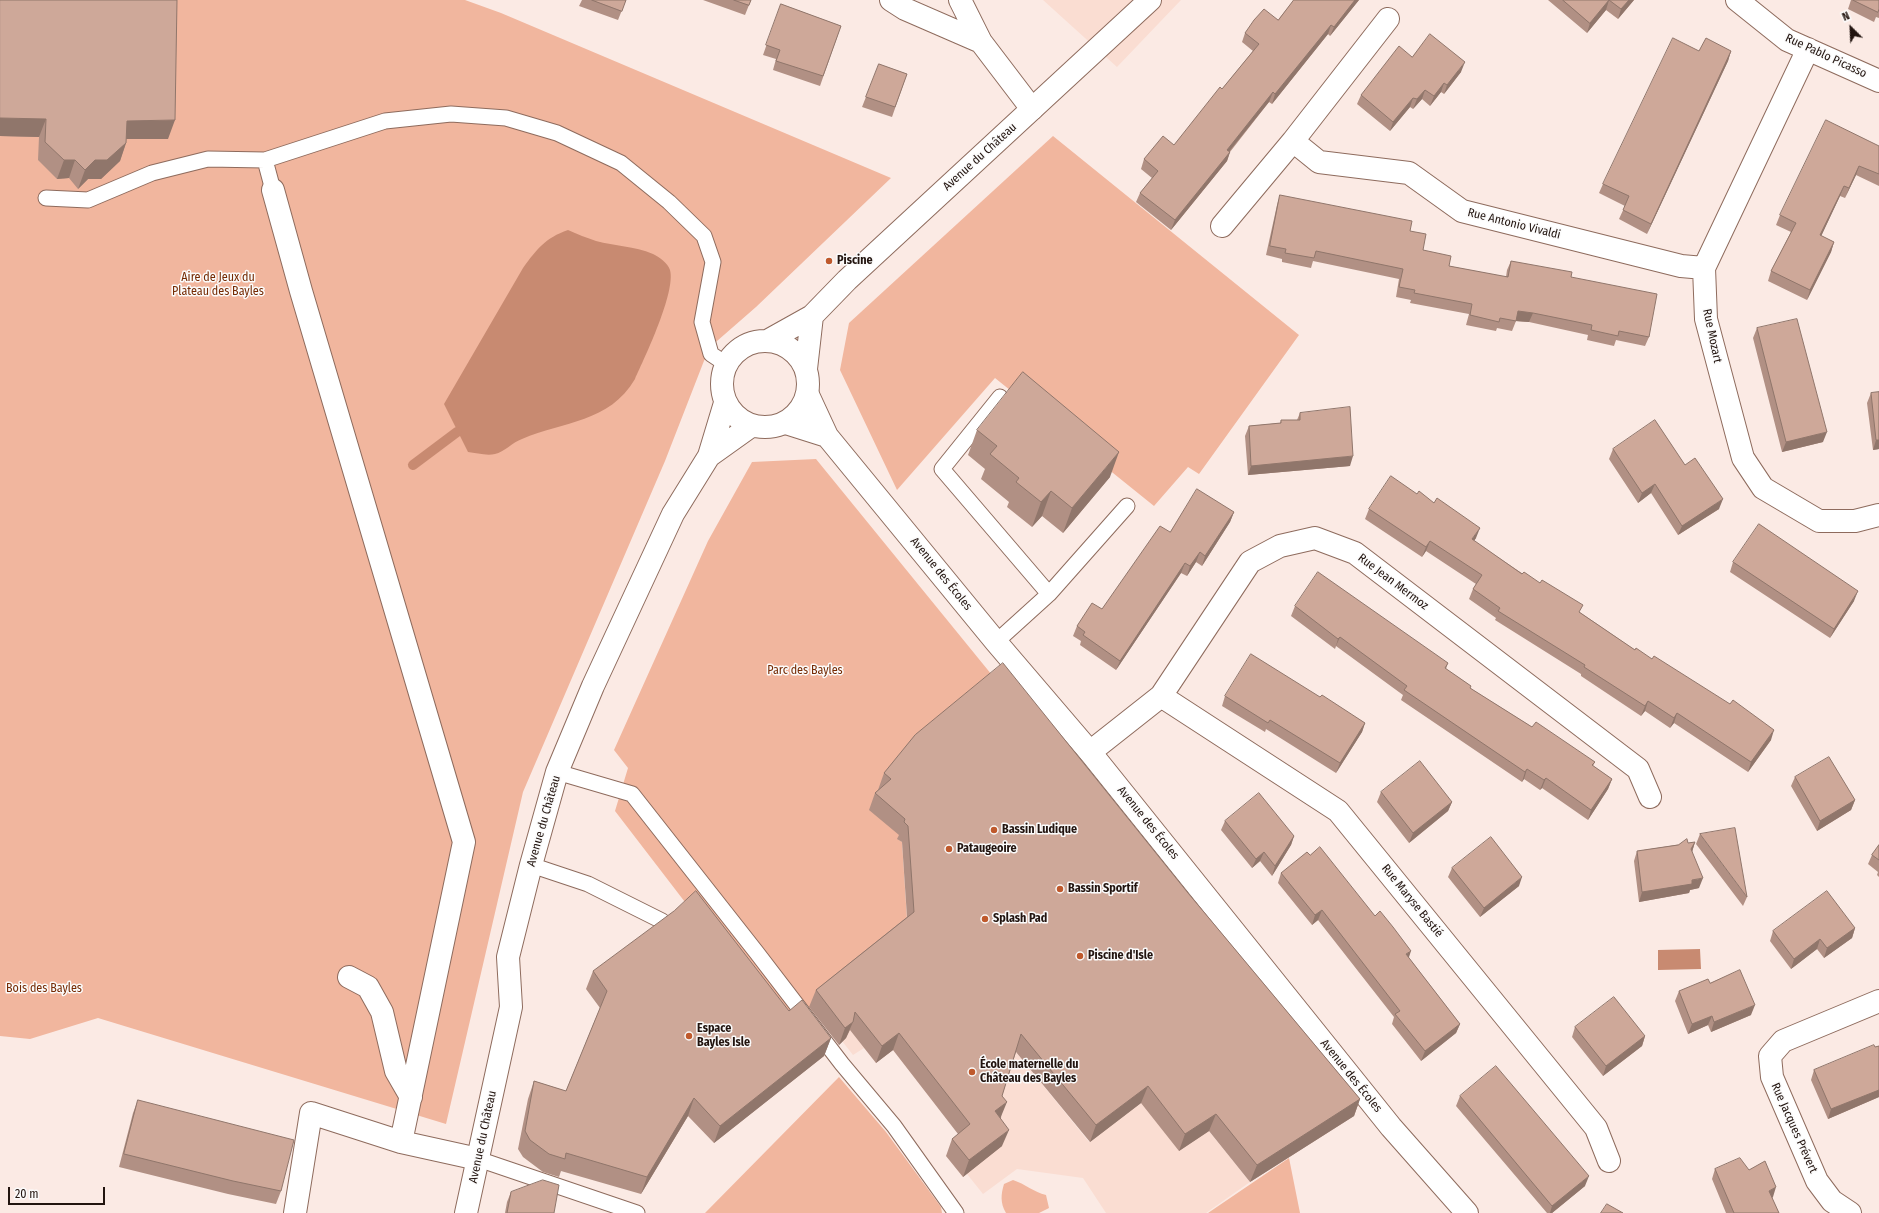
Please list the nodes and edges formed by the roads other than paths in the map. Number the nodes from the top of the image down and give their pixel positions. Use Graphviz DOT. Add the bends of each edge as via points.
graph roads {
  1 [pos="891,0"];
  2 [pos="960,0"];
  3 [pos="1150,0"];
  4 [pos="1737,0"];
  5 [pos="1388,19"];
  6 [pos="981,42"];
  7 [pos="1808,49"];
  8 [pos="1879,81"];
  9 [pos="1032,109"];
  10 [pos="1293,142"];
  11 [pos="265,160"];
  12 [pos="273,190"];
  13 [pos="46,198"];
  14 [pos="1222,226"];
  15 [pos="1704,268"];
  16 [pos="812,316"];
  17 [pos="769,340"];
  18 [pos="726,364"];
  19 [pos="806,369"];
  20 [pos="808,395"];
  21 [pos="1000,397"];
  22 [pos="725,403"];
  23 [pos="786,423"];
  24 [pos="751,426"];
  25 [pos="827,436"];
  26 [pos="709,456"];
  27 [pos="1127,506"];
  28 [pos="1879,515"];
  29 [pos="1049,594"];
  30 [pos="996,642"];
  31 [pos="1161,696"];
  32 [pos="1090,752"];
  33 [pos="557,772"];
  34 [pos="1650,797"];
  35 [pos="531,865"];
  36 [pos="662,921"];
  37 [pos="349,977"];
  38 [pos="1879,1001"];
  39 [pos="411,1096"];
  40 [pos="401,1142"];
  41 [pos="478,1159"];
  42 [pos="1609,1161"];
  43 [pos="296,1213"];
  44 [pos="466,1213"];
  45 [pos="637,1213"];
  46 [pos="956,1213"];
  47 [pos="1467,1213"];
  48 [pos="1850,1213"];
  1 -- 6 [label="street" via="905,9"];
  2 -- 6 [label="street"];
  3 -- 9 [label="street, Avenue du Château"];
  4 -- 7 [label="street, Rue Pablo Picasso" via="1787,40"];
  5 -- 10 [label="street"];
  6 -- 9 [label="street"];
  7 -- 8 [label="street, Rue Pablo Picasso"];
  7 -- 15 [label="street, Rue Mozart"];
  9 -- 16 [label="street, Avenue du Château" via="847,280"];
  10 -- 14 [label="street"];
  10 -- 15 [label="street, Rue Antonio Vivaldi" via="1318,162 1409,173 1462,211 1681,266"];
  11 -- 12 [label="lane"];
  11 -- 13 [label="lane" via="208,159 152,173 88,200"];
  11 -- 18 [label="lane" via="385,121 451,114 506,118 557,133 621,163 669,202 704,236 713,262 702,322 711,354"];
  12 -- 39 [label="street" via="464,842"];
  15 -- 28 [label="street, Rue Mozart" via="1706,319 1743,458 1763,488 1819,521 1855,521"];
  16 -- 17 [label="street, Avenue du Château"];
  16 -- 19 [label="street"];
  17 -- 18 [label="street" via="752,342 737,350"];
  17 -- 19 [label="street" via="792,349"];
  18 -- 22 [label="street" via="721,383"];
  19 -- 20 [label="street"];
  20 -- 23 [label="street" via="800,411"];
  20 -- 25 [label="street, Avenue des Écoles"];
  21 -- 29 [label="lane" via="942,469"];
  22 -- 24 [label="street" via="736,417"];
  22 -- 26 [label="street, Avenue du Château"];
  23 -- 24 [label="street" via="769,428"];
  23 -- 25 [label="street"];
  24 -- 26 [label="street, Avenue du Château"];
  25 -- 30 [label="street, Avenue des Écoles"];
  26 -- 33 [label="street, Avenue du Château" via="673,514 593,686"];
  27 -- 29 [label="lane"];
  29 -- 30 [label="lane"];
  30 -- 32 [label="street, Avenue des Écoles"];
  31 -- 32 [label="street, Rue Jean Mermoz"];
  31 -- 34 [label="street, Rue Jean Mermoz" via="1250,562 1280,546 1315,538 1355,553 1638,768"];
  31 -- 42 [label="street, Rue Maryse Bastié" via="1338,811 1596,1128"];
  32 -- 47 [label="street, Avenue des Écoles" via="1391,1127"];
  33 -- 35 [label="street, Avenue du Château"];
  33 -- 46 [label="lane" via="632,794 842,1064 894,1126"];
  35 -- 36 [label="lane" via="588,884"];
  35 -- 41 [label="street, Avenue du Château" via="508,957 511,1007"];
  37 -- 39 [label="street" via="368,987 382,1012 396,1071"];
  38 -- 48 [label="street, Rue Jacques Prévert" via="1783,1041 1770,1056 1772,1077 1817,1181 1832,1201"];
  39 -- 40 [label="street"];
  40 -- 41 [label="street"];
  40 -- 43 [label="street" via="311,1113"];
  41 -- 44 [label="street, Avenue du Château"];
  41 -- 45 [label="lane"];
}
